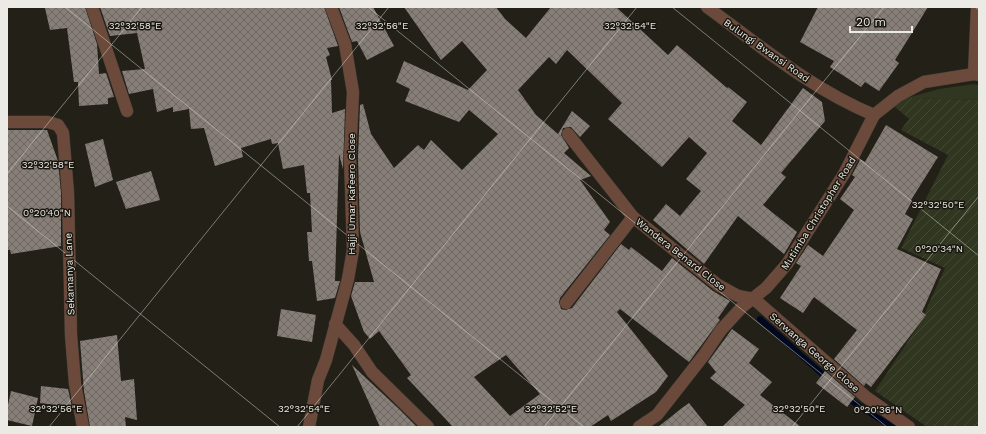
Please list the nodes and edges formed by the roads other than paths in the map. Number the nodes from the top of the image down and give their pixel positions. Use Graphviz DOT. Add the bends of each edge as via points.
graph roads {
  1 [pos="92,7"];
  2 [pos="331,7"];
  3 [pos="706,7"];
  4 [pos="977,7"];
  5 [pos="977,75"];
  6 [pos="127,111"];
  7 [pos="874,115"];
  8 [pos="7,122"];
  9 [pos="568,134"];
  10 [pos="633,217"];
  11 [pos="754,299"];
  12 [pos="566,303"];
  13 [pos="335,324"];
  14 [pos="83,427"];
  15 [pos="309,427"];
  16 [pos="428,427"];
  17 [pos="639,427"];
  18 [pos="908,427"];
  1 -- 6 [label="street"];
  2 -- 13 [label="street, Hajji Umar Kafeero Close" via="344,44 353,92 350,157 353,250"];
  3 -- 7 [label="street, Bulungi Bwansi Road" via="798,74"];
  4 -- 5 [label="street"];
  5 -- 7 [label="street" via="924,82 898,96"];
  7 -- 11 [label="street, Mutimba Christopher Road" via="844,174 787,264"];
  8 -- 14 [label="street, Sekamanya Lane" via="48,122 58,125 63,133 68,193 71,335 75,384"];
  9 -- 10 [label="street, Wandera Benard Close"];
  10 -- 11 [label="street, Wandera Benard Close" via="718,285 738,296"];
  10 -- 12 [label="street"];
  11 -- 17 [label="street, Mutimba Christopher Road" via="742,307 721,330 657,415"];
  11 -- 18 [label="street, Serwanga George Close" via="866,397"];
  13 -- 15 [label="street, Hajji Umar Kafeero Close" via="318,380"];
  13 -- 16 [label="street" via="372,372"];
}
